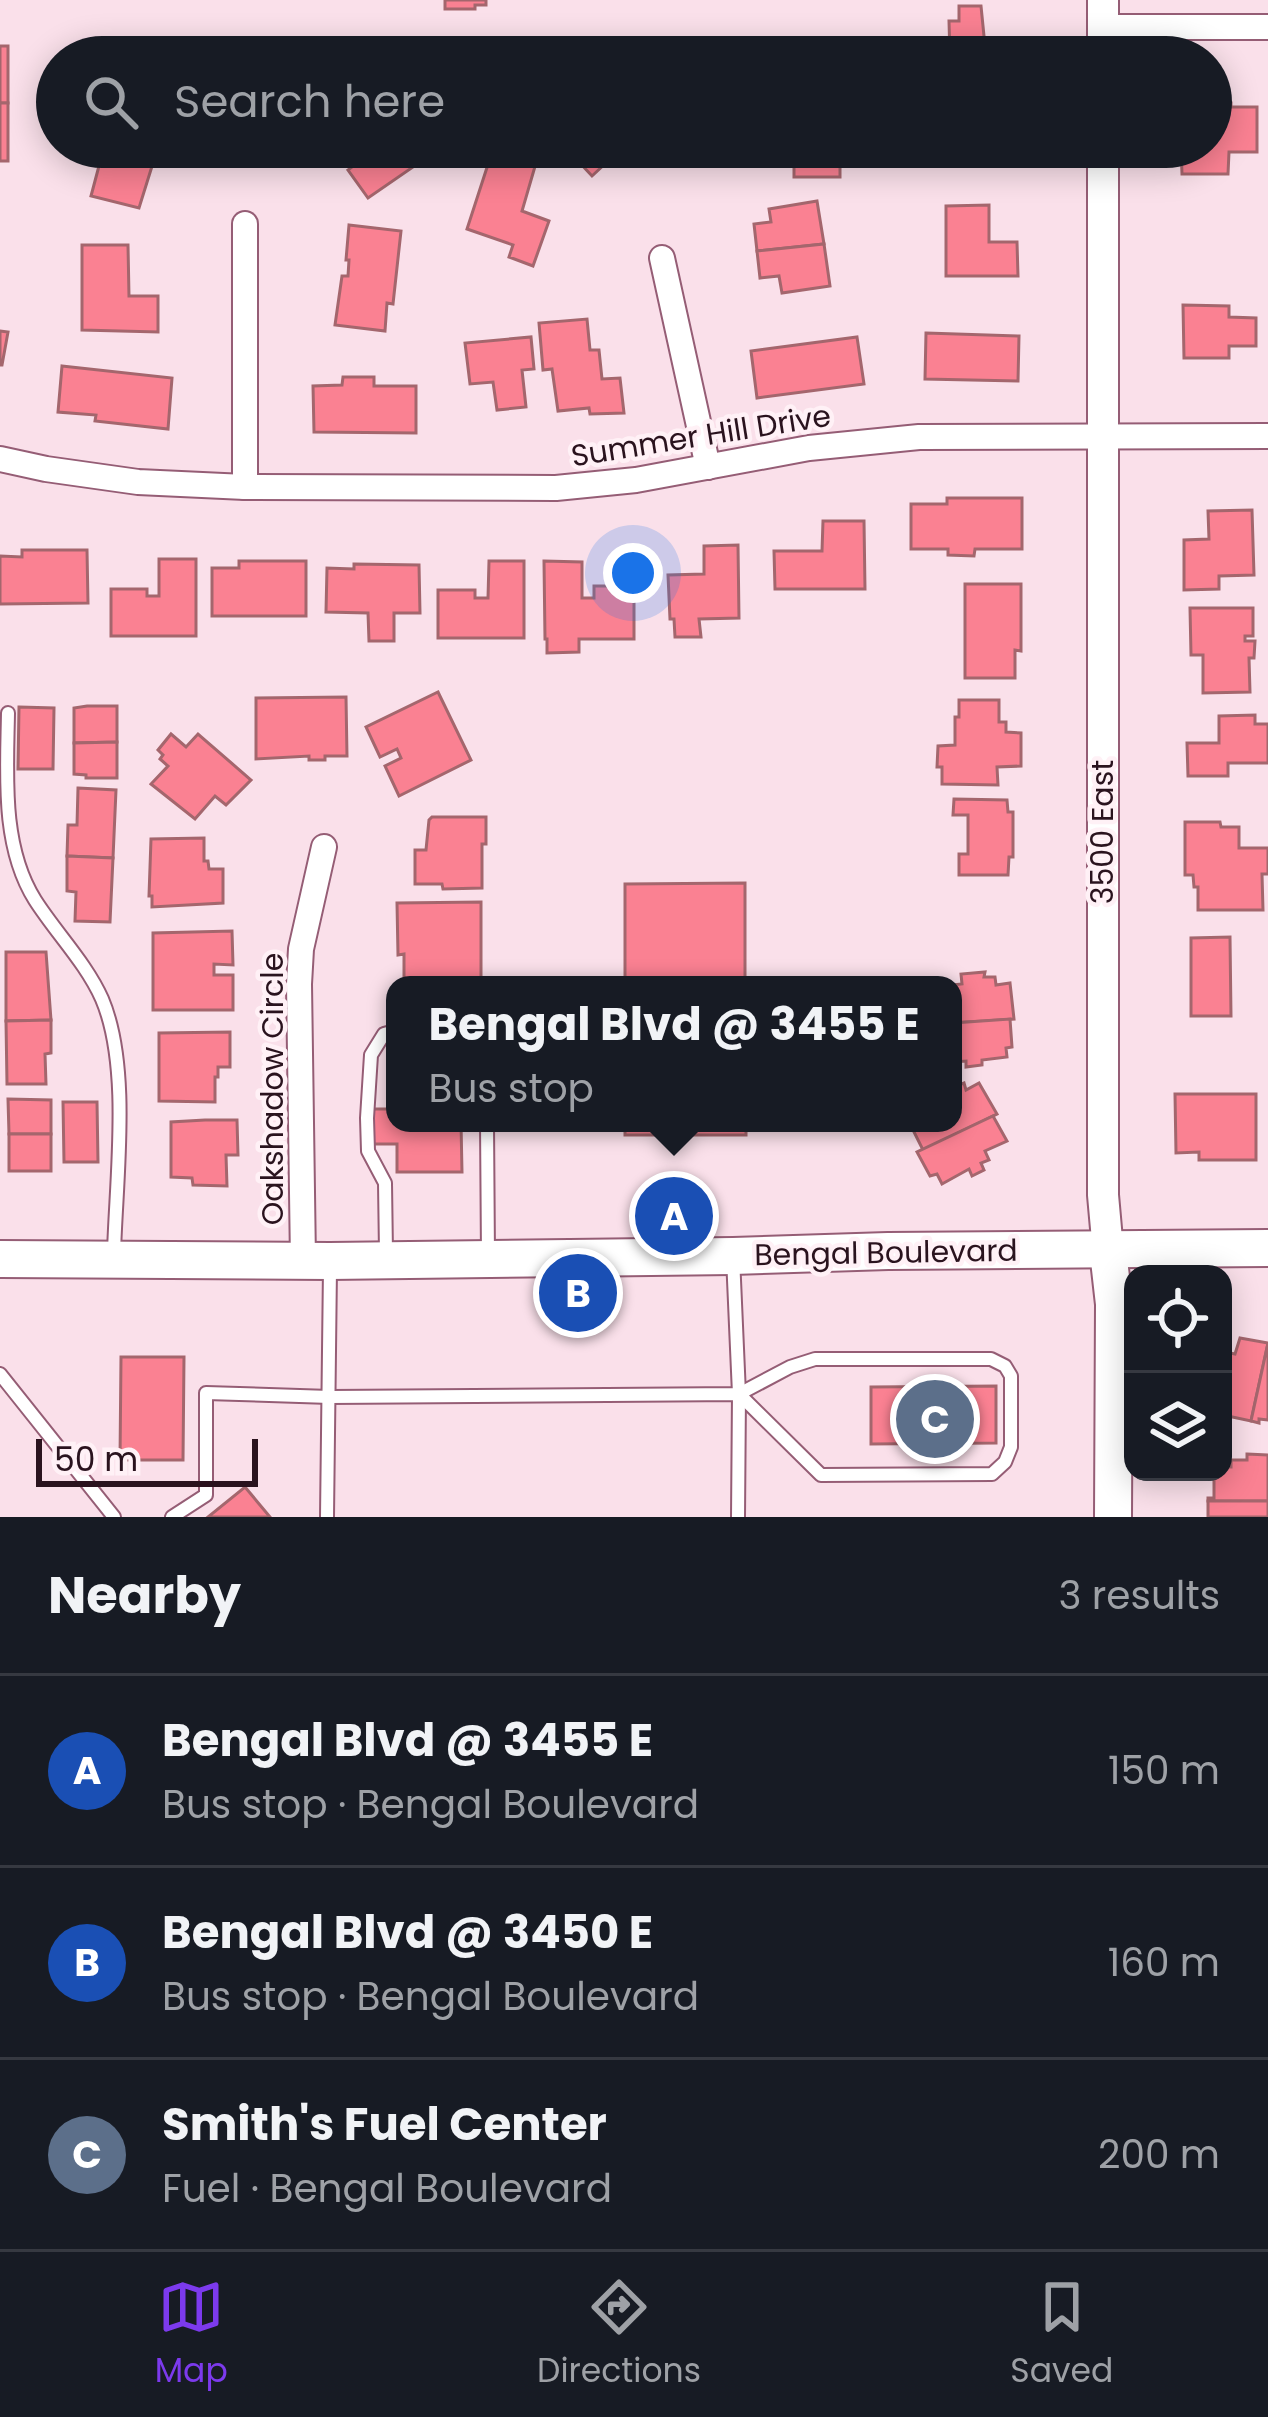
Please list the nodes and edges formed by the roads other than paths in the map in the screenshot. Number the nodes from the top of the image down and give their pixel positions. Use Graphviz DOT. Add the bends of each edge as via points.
graph roads {
  1 [pos="1268,27"];
  2 [pos="1103,28"];
  3 [pos="1103,168"];
  4 [pos="245,224"];
  5 [pos="662,258"];
  6 [pos="1268,436"];
  7 [pos="1102,437"];
  8 [pos="0,459"];
  9 [pos="708,467"];
  10 [pos="245,487"];
  11 [pos="8,713"];
  12 [pos="324,847"];
  13 [pos="386,1033"];
  14 [pos="487,1132"];
  15 [pos="1268,1248"];
  16 [pos="1108,1251"];
  17 [pos="733,1256"];
  18 [pos="488,1258"];
  19 [pos="0,1259"];
  20 [pos="113,1260"];
  21 [pos="386,1260"];
  22 [pos="317,1261"];
  23 [pos="0,1374"];
  24 [pos="739,1394"];
  25 [pos="330,1397"];
  26 [pos="114,1517"];
  27 [pos="172,1517"];
  28 [pos="326,1517"];
  29 [pos="738,1517"];
  30 [pos="1113,1517"];
  1 -- 2 [label="street"];
  3 -- 7 [label="street, 3500 East"];
  4 -- 10 [label="street"];
  5 -- 9 [label="street"];
  6 -- 7 [label="street, Summer Hill Drive"];
  7 -- 9 [label="street, Summer Hill Drive" via="919,437"];
  7 -- 16 [label="street, 3500 East"];
  8 -- 10 [label="street, Summer Hill Drive" via="138,482"];
  9 -- 10 [label="street, Summer Hill Drive" via="556,488"];
  11 -- 20 [label="lane" via="15,852 33,897 102,999 119,1066"];
  12 -- 22 [label="street, Oakshadow Circle" via="298,984"];
  13 -- 21 [label="lane" via="371,1055 367,1118 368,1150 385,1183"];
  14 -- 18 [label="lane"];
  15 -- 16 [label="main road, Bengal Boulevard"];
  16 -- 17 [label="main road, Bengal Boulevard"];
  16 -- 30 [label="main road, 3500 East"];
  17 -- 18 [label="main road, Bengal Boulevard"];
  17 -- 24 [label="lane"];
  18 -- 21 [label="main road, Bengal Boulevard"];
  19 -- 20 [label="main road, Bengal Boulevard"];
  20 -- 22 [label="main road, Bengal Boulevard"];
  21 -- 22 [label="main road, Bengal Boulevard"];
  22 -- 25 [label="lane"];
  23 -- 26 [label="lane"];
  24 -- 24 [label="lane" via="815,1359 991,1359 1011,1376 1011,1447 992,1474 820,1475"];
  24 -- 25 [label="lane"];
  24 -- 29 [label="lane"];
  25 -- 27 [label="lane" via="206,1393 206,1495"];
  25 -- 28 [label="lane"];
}
